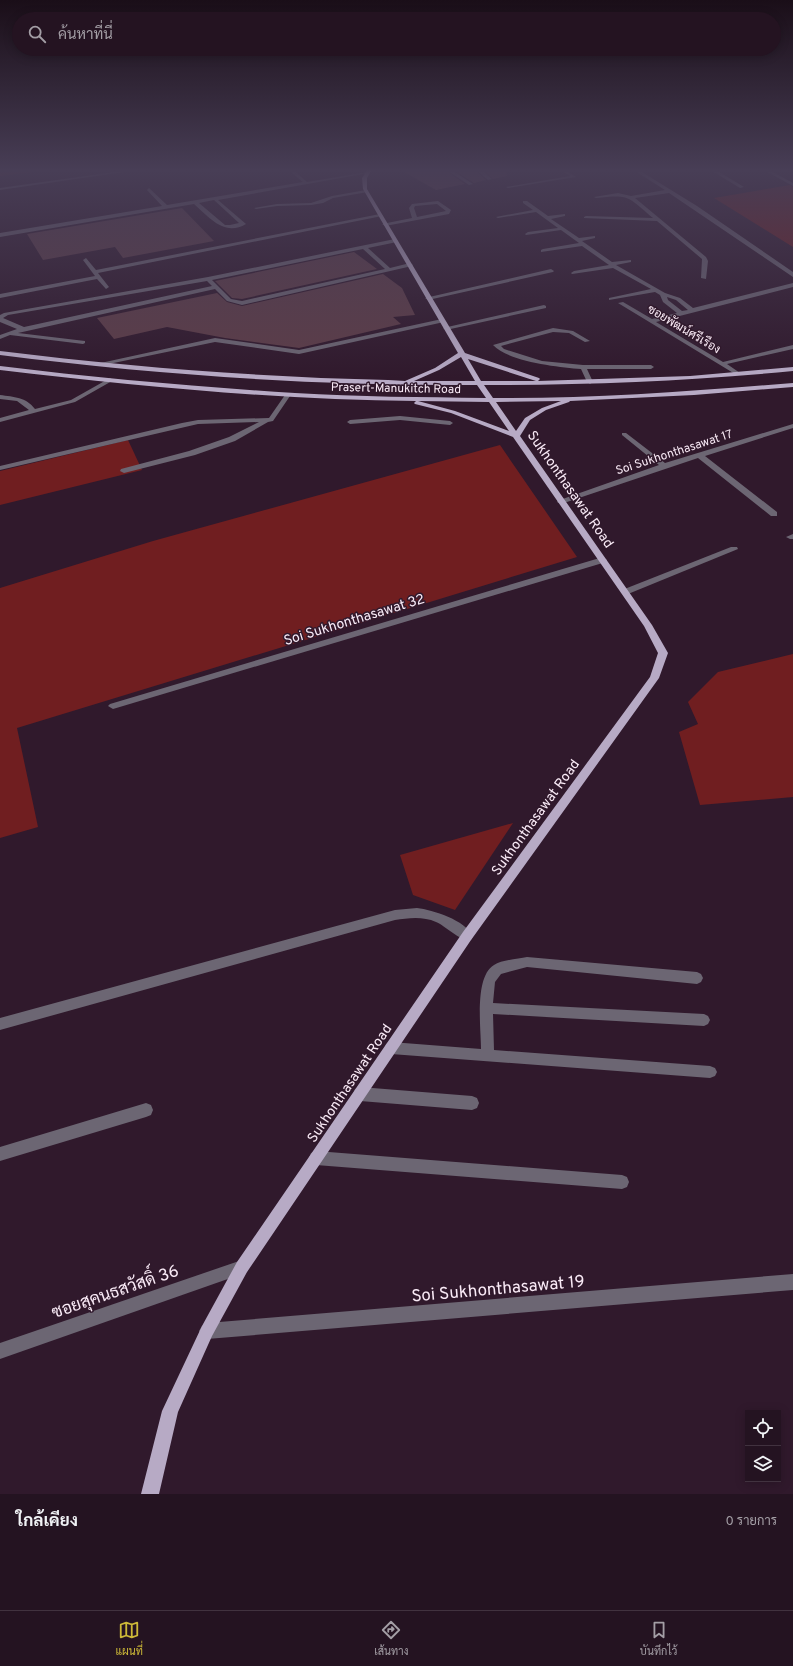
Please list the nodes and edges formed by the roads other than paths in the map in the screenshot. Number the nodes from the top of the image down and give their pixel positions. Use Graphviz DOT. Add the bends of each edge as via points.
graph roads {
  1 [pos="265,239"];
  2 [pos="584,239"];
  3 [pos="682,239"];
  4 [pos="741,239"];
  5 [pos="577,240"];
  6 [pos="395,241"];
  7 [pos="583,244"];
  8 [pos="364,247"];
  9 [pos="543,252"];
  10 [pos="86,260"];
  11 [pos="629,261"];
  12 [pos="612,265"];
  13 [pos="410,266"];
  14 [pos="389,270"];
  15 [pos="551,271"];
  16 [pos="574,273"];
  17 [pos="97,275"];
  18 [pos="793,275"];
  19 [pos="704,278"];
  20 [pos="208,280"];
  21 [pos="793,285"];
  22 [pos="106,287"];
  23 [pos="216,287"];
  24 [pos="655,290"];
  25 [pos="663,294"];
  26 [pos="0,296"];
  27 [pos="428,298"];
  28 [pos="611,299"];
  29 [pos="621,303"];
  30 [pos="544,307"];
  31 [pos="693,310"];
  32 [pos="681,313"];
  33 [pos="442,320"];
  34 [pos="651,321"];
  35 [pos="446,328"];
  36 [pos="23,329"];
  37 [pos="8,334"];
  38 [pos="0,337"];
  39 [pos="587,341"];
  40 [pos="83,342"];
  41 [pos="793,347"];
  42 [pos="0,352"];
  43 [pos="461,354"];
  44 [pos="99,364"];
  45 [pos="721,364"];
  46 [pos="583,367"];
  47 [pos="651,367"];
  48 [pos="0,368"];
  49 [pos="793,370"];
  50 [pos="737,373"];
  51 [pos="110,380"];
  52 [pos="333,382"];
  53 [pos="551,382"];
  54 [pos="590,382"];
  55 [pos="400,383"];
  56 [pos="479,383"];
  57 [pos="793,385"];
  58 [pos="634,388"];
  59 [pos="287,396"];
  60 [pos="0,397"];
  61 [pos="330,398"];
  62 [pos="574,398"];
  63 [pos="401,399"];
  64 [pos="490,399"];
  65 [pos="34,412"];
  66 [pos="0,420"];
  67 [pos="271,420"];
  68 [pos="350,422"];
  69 [pos="450,423"];
  70 [pos="793,426"];
  71 [pos="624,434"];
  72 [pos="516,436"];
  73 [pos="699,455"];
  74 [pos="664,466"];
  75 [pos="0,468"];
  76 [pos="124,471"];
  77 [pos="561,501"];
  78 [pos="774,514"];
  79 [pos="734,549"];
  80 [pos="603,560"];
  81 [pos="625,592"];
  82 [pos="113,706"];
  83 [pos="467,936"];
  84 [pos="697,978"];
  85 [pos="486,1008"];
  86 [pos="704,1020"];
  87 [pos="0,1024"];
  88 [pos="391,1048"];
  89 [pos="488,1055"];
  90 [pos="710,1072"];
  91 [pos="360,1094"];
  92 [pos="472,1103"];
  93 [pos="146,1110"];
  94 [pos="0,1154"];
  95 [pos="316,1158"];
  96 [pos="622,1182"];
  97 [pos="242,1267"];
  98 [pos="793,1282"];
  99 [pos="207,1331"];
  100 [pos="0,1351"];
  101 [pos="150,1494"];
  1 -- 17 [label="street"];
  2 -- 5 [label="street"];
  3 -- 19 [label="street" via="704,258"];
  4 -- 18 [label="street"];
  5 -- 7 [label="street"];
  6 -- 8 [label="street"];
  6 -- 13 [label="main road, Sukhonthasawat Road"];
  7 -- 9 [label="street"];
  7 -- 12 [label="street"];
  8 -- 14 [label="street"];
  8 -- 20 [label="street"];
  10 -- 17 [label="street"];
  11 -- 12 [label="street"];
  12 -- 16 [label="street"];
  12 -- 24 [label="street"];
  13 -- 14 [label="street"];
  13 -- 27 [label="main road, Sukhonthasawat Road"];
  14 -- 23 [label="street" via="242,303 229,300"];
  15 -- 27 [label="street"];
  17 -- 22 [label="street"];
  17 -- 26 [label="street"];
  20 -- 23 [label="street"];
  20 -- 36 [label="street" via="0,317 1,320"];
  21 -- 31 [label="street"];
  23 -- 36 [label="street"];
  24 -- 25 [label="street"];
  24 -- 28 [label="street"];
  25 -- 31 [label="street" via="678,299"];
  25 -- 32 [label="street" via="665,301"];
  27 -- 33 [label="main road, Sukhonthasawat Road"];
  29 -- 34 [label="street, ซอยพัฒน์ศรีเรือง"];
  30 -- 35 [label="street"];
  31 -- 32 [label="street"];
  32 -- 34 [label="street"];
  33 -- 35 [label="main road, Sukhonthasawat Road"];
  33 -- 44 [label="street" via="299,352 214,340"];
  34 -- 45 [label="street, ซอยพัฒน์ศรีเรือง"];
  35 -- 43 [label="main road, Sukhonthasawat Road"];
  36 -- 37 [label="street"];
  37 -- 38 [label="street"];
  37 -- 40 [label="street"];
  39 -- 46 [label="street" via="569,330 553,330 496,345 502,350 541,363"];
  41 -- 45 [label="street"];
  42 -- 44 [label="main road, Prasert-Manukitch Road"];
  43 -- 53 [label="main road"];
  43 -- 55 [label="main road" via="437,369"];
  43 -- 56 [label="main road, Sukhonthasawat Road"];
  44 -- 52 [label="main road, Prasert-Manukitch Road"];
  45 -- 50 [label="street, ซอยพัฒน์ศรีเรือง"];
  46 -- 47 [label="street"];
  46 -- 54 [label="street"];
  48 -- 51 [label="main road, Prasert-Manukitch Road"];
  49 -- 50 [label="main road, Prasert-Manukitch Road"];
  50 -- 58 [label="main road, Prasert-Manukitch Road"];
  51 -- 59 [label="main road, Prasert-Manukitch Road"];
  51 -- 65 [label="street" via="73,401"];
  52 -- 55 [label="main road, Prasert-Manukitch Road"];
  52 -- 61 [label="main road"];
  53 -- 54 [label="main road, Prasert-Manukitch Road"];
  53 -- 56 [label="main road, Prasert-Manukitch Road"];
  54 -- 58 [label="main road, Prasert-Manukitch Road"];
  55 -- 56 [label="main road, Prasert-Manukitch Road"];
  56 -- 64 [label="main road, Sukhonthasawat Road"];
  57 -- 58 [label="main road, Prasert-Manukitch Road"];
  58 -- 62 [label="main road, Prasert-Manukitch Road"];
  59 -- 61 [label="main road, Prasert-Manukitch Road"];
  59 -- 67 [label="street"];
  60 -- 65 [label="street" via="20,399"];
  61 -- 63 [label="main road, Prasert-Manukitch Road"];
  62 -- 64 [label="main road, Prasert-Manukitch Road"];
  62 -- 72 [label="main road" via="544,409 527,419"];
  63 -- 64 [label="main road, Prasert-Manukitch Road"];
  63 -- 72 [label="main road" via="453,412"];
  64 -- 72 [label="main road, Sukhonthasawat Road"];
  65 -- 66 [label="street"];
  67 -- 75 [label="street" via="198,422"];
  67 -- 76 [label="street" via="232,439 192,453"];
  68 -- 69 [label="street" via="400,418"];
  70 -- 73 [label="street, Soi Sukhonthasawat 17"];
  71 -- 74 [label="street"];
  72 -- 77 [label="main road, Sukhonthasawat Road"];
  73 -- 74 [label="street, Soi Sukhonthasawat 17"];
  73 -- 78 [label="street"];
  74 -- 77 [label="street, Soi Sukhonthasawat 17"];
  77 -- 80 [label="main road, Sukhonthasawat Road"];
  79 -- 81 [label="street"];
  80 -- 81 [label="main road, Sukhonthasawat Road"];
  80 -- 82 [label="street, Soi Sukhonthasawat 32"];
  81 -- 83 [label="main road, Sukhonthasawat Road" via="648,625 663,653 654,678"];
  83 -- 87 [label="street" via="450,923 426,913 395,915"];
  83 -- 88 [label="main road, Sukhonthasawat Road"];
  84 -- 85 [label="street" via="527,962 497,969 489,980"];
  85 -- 86 [label="street"];
  85 -- 89 [label="street"];
  88 -- 89 [label="street"];
  88 -- 91 [label="main road, Sukhonthasawat Road"];
  89 -- 90 [label="street"];
  91 -- 92 [label="street"];
  91 -- 95 [label="main road, Sukhonthasawat Road"];
  93 -- 94 [label="street"];
  95 -- 96 [label="street"];
  95 -- 97 [label="main road, Sukhonthasawat Road"];
  97 -- 99 [label="main road, Sukhonthasawat Road"];
  97 -- 100 [label="street, ซอยสุคนธสวัสดิ์ 36"];
  98 -- 99 [label="street, Soi Sukhonthasawat 19"];
  99 -- 101 [label="main road, Sukhonthasawat Road" via="170,1411"];
}
